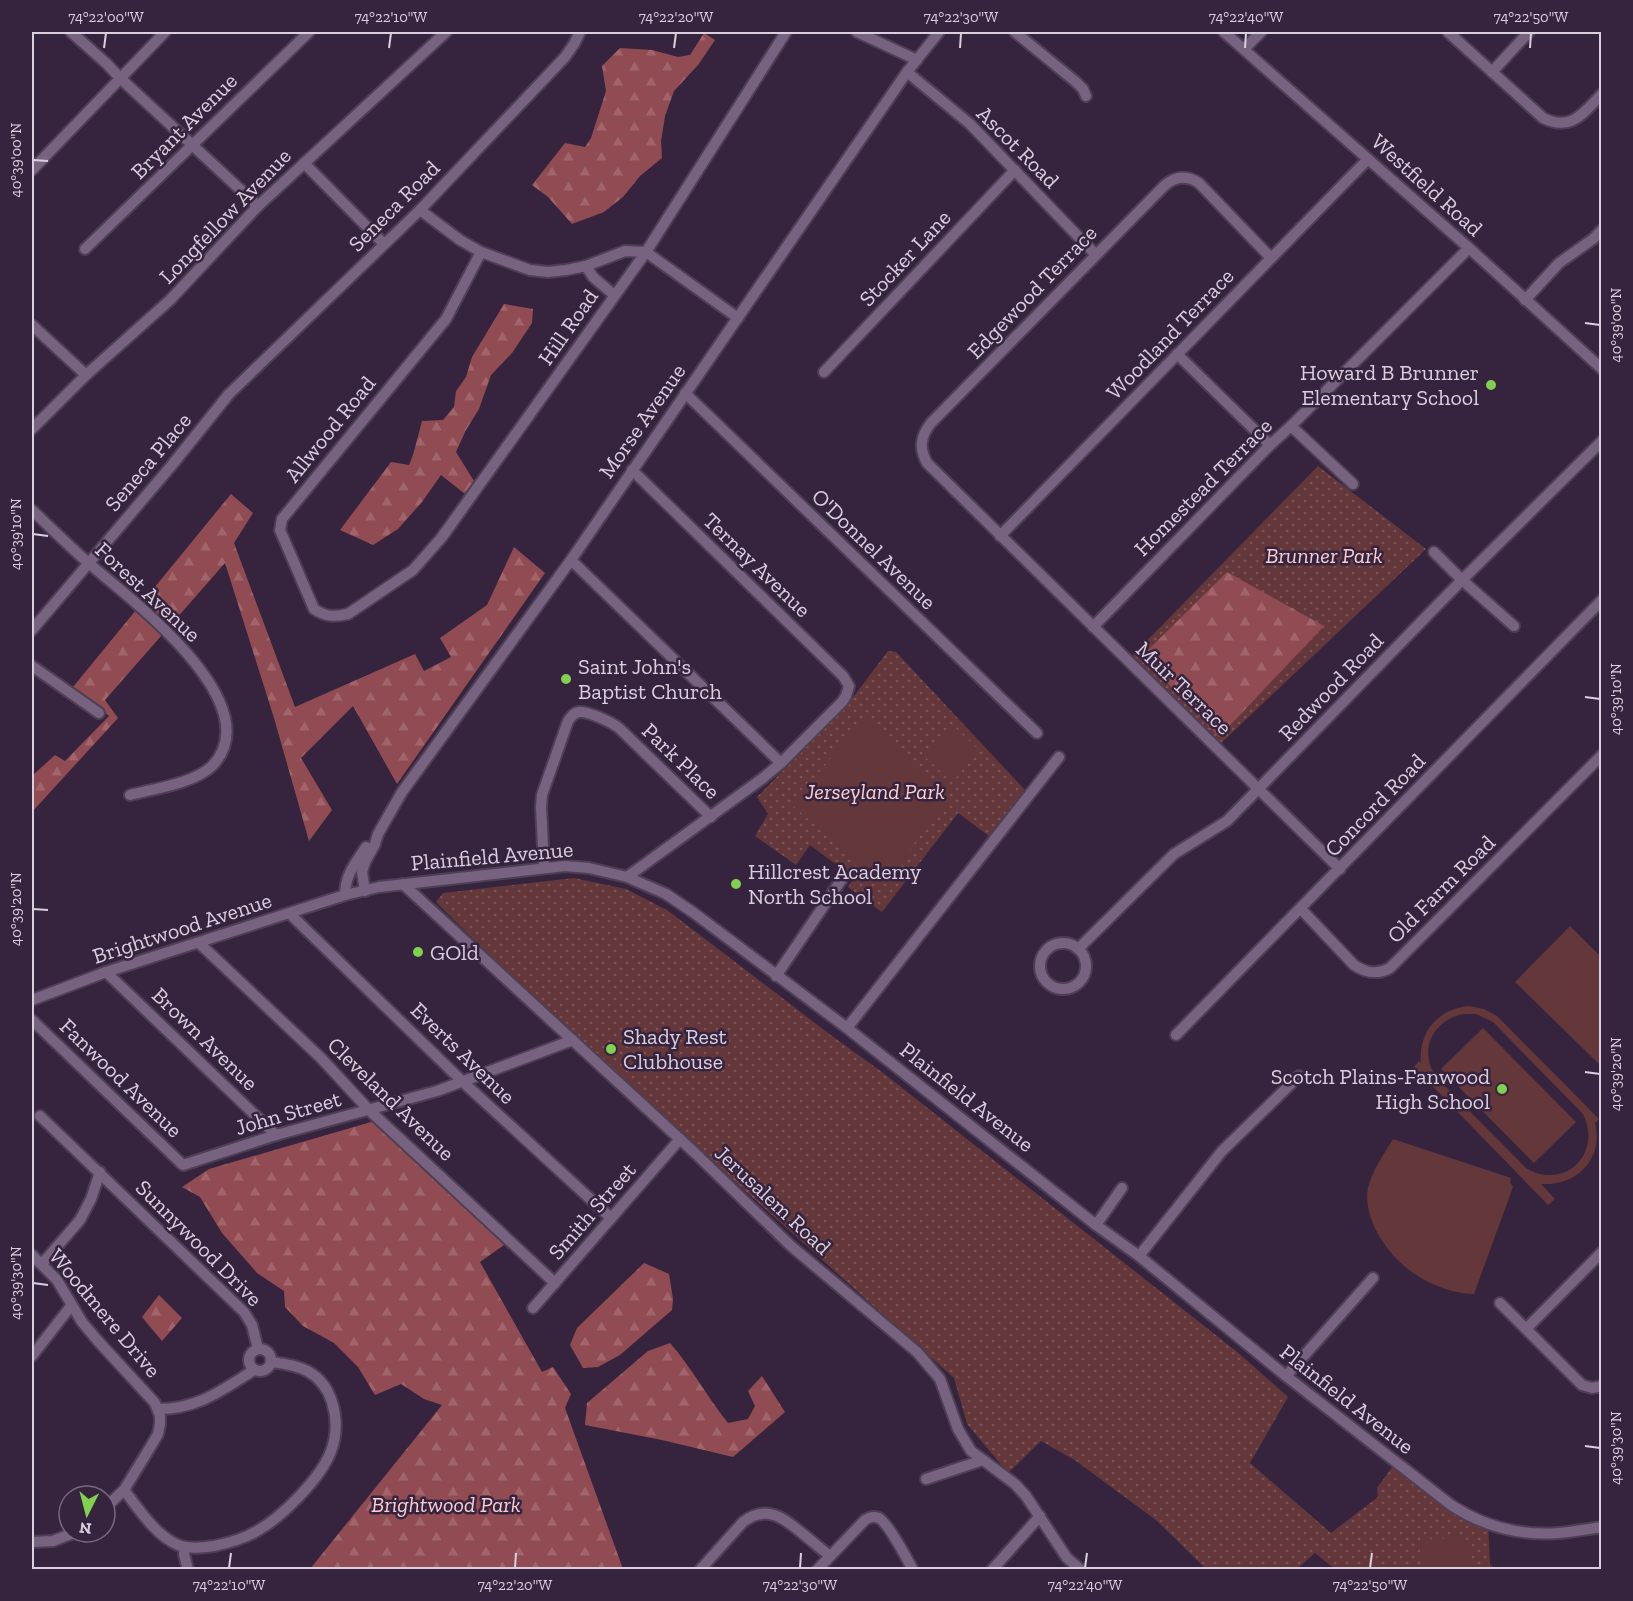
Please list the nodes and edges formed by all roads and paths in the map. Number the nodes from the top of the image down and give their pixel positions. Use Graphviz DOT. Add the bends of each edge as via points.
graph roads {
  1 [pos="71,32"];
  2 [pos="165,32"];
  3 [pos="309,32"];
  4 [pos="446,32"];
  5 [pos="580,32"];
  6 [pos="786,32"];
  7 [pos="857,32"];
  8 [pos="939,32"];
  9 [pos="1015,32"];
  10 [pos="1224,32"];
  11 [pos="1261,32"];
  12 [pos="1448,32"];
  13 [pos="1529,32"];
  14 [pos="1244,49"];
  15 [pos="917,60"];
  16 [pos="907,72"];
  17 [pos="1492,72"];
  18 [pos="120,78"];
  19 [pos="1602,94"];
  20 [pos="1086,96"];
  21 [pos="192,144"];
  22 [pos="1368,159"];
  23 [pos="304,163"];
  24 [pos="32,170"];
  25 [pos="1015,170"];
  26 [pos="258,206"];
  27 [pos="420,210"];
  28 [pos="1602,230"];
  29 [pos="384,244"];
  30 [pos="1469,248"];
  31 [pos="85,249"];
  32 [pos="481,252"];
  33 [pos="646,252"];
  34 [pos="1096,255"];
  35 [pos="1271,258"];
  36 [pos="586,266"];
  37 [pos="614,295"];
  38 [pos="1525,300"];
  39 [pos="738,318"];
  40 [pos="32,325"];
  41 [pos="1178,354"];
  42 [pos="1602,369"];
  43 [pos="824,372"];
  44 [pos="86,375"];
  45 [pos="685,393"];
  46 [pos="224,400"];
  47 [pos="1291,426"];
  48 [pos="32,429"];
  49 [pos="1602,441"];
  50 [pos="1270,445"];
  51 [pos="632,470"];
  52 [pos="1353,484"];
  53 [pos="32,510"];
  54 [pos="1000,536"];
  55 [pos="1434,552"];
  56 [pos="571,560"];
  57 [pos="88,563"];
  58 [pos="1462,580"];
  59 [pos="1602,600"];
  60 [pos="348,614"];
  61 [pos="1514,626"];
  62 [pos="1093,627"];
  63 [pos="32,630"];
  64 [pos="32,666"];
  65 [pos="99,713"];
  66 [pos="1037,733"];
  67 [pos="1602,755"];
  68 [pos="1059,757"];
  69 [pos="781,763"];
  70 [pos="1258,789"];
  71 [pos="130,795"];
  72 [pos="711,817"];
  73 [pos="378,834"];
  74 [pos="544,867"];
  75 [pos="1340,869"];
  76 [pos="627,877"];
  77 [pos="842,879"];
  78 [pos="403,884"];
  79 [pos="365,891"];
  80 [pos="345,895"];
  81 [pos="1301,909"];
  82 [pos="290,914"];
  83 [pos="199,943"];
  84 [pos="1078,949"];
  85 [pos="106,972"];
  86 [pos="776,976"];
  87 [pos="32,1000"];
  88 [pos="32,1020"];
  89 [pos="847,1028"];
  90 [pos="1176,1035"];
  91 [pos="573,1040"];
  92 [pos="1299,1076"];
  93 [pos="463,1082"];
  94 [pos="369,1110"];
  95 [pos="40,1116"];
  96 [pos="276,1135"];
  97 [pos="680,1139"];
  98 [pos="183,1165"];
  99 [pos="100,1172"];
  100 [pos="1122,1188"];
  101 [pos="611,1218"];
  102 [pos="1096,1225"];
  103 [pos="1602,1252"];
  104 [pos="32,1255"];
  105 [pos="1139,1257"];
  106 [pos="42,1264"];
  107 [pos="1373,1278"];
  108 [pos="555,1282"];
  109 [pos="1500,1303"];
  110 [pos="71,1306"];
  111 [pos="533,1308"];
  112 [pos="1526,1329"];
  113 [pos="258,1349"];
  114 [pos="32,1356"];
  115 [pos="272,1362"];
  116 [pos="254,1370"];
  117 [pos="1286,1376"];
  118 [pos="1602,1386"];
  119 [pos="158,1409"];
  120 [pos="983,1460"];
  121 [pos="926,1479"];
  122 [pos="124,1490"];
  123 [pos="117,1497"];
  124 [pos="1040,1516"];
  125 [pos="1602,1527"];
  126 [pos="57,1539"];
  127 [pos="32,1542"];
  128 [pos="185,1547"];
  129 [pos="830,1556"];
  130 [pos="912,1568"];
  131 [pos="188,1569"];
  132 [pos="700,1569"];
  133 [pos="818,1569"];
  134 [pos="992,1569"];
  135 [pos="1081,1569"];
  1 -- 18 [label="street"];
  2 -- 18 [label="street"];
  3 -- 21 [label="street, Bryant Avenue"];
  4 -- 23 [label="street, Longfellow Avenue"];
  5 -- 27 [label="street, Seneca Road" via="566,57"];
  6 -- 33 [label="street, Hill Road"];
  7 -- 15 [label="street"];
  8 -- 15 [label="street, Morse Avenue"];
  9 -- 20 [label="street" via="1076,82"];
  10 -- 14 [label="street, Westfield Road"];
  11 -- 14 [label="street"];
  12 -- 17 [label="street"];
  13 -- 17 [label="street"];
  14 -- 22 [label="street, Westfield Road"];
  15 -- 16 [label="street, Morse Avenue"];
  16 -- 25 [label="street, Ascot Road" via="970,124"];
  16 -- 39 [label="street, Morse Avenue"];
  17 -- 19 [label="street" via="1552,122 1576,119"];
  18 -- 21 [label="street"];
  18 -- 24 [label="street"];
  21 -- 26 [label="street"];
  21 -- 31 [label="street, Bryant Avenue"];
  22 -- 30 [label="street, Westfield Road"];
  22 -- 35 [label="street, Woodland Terrace"];
  23 -- 26 [label="street, Longfellow Avenue"];
  23 -- 29 [label="street"];
  25 -- 34 [label="street, Ascot Road"];
  25 -- 43 [label="street, Stocker Lane"];
  26 -- 44 [label="street, Longfellow Avenue" via="170,300"];
  27 -- 29 [label="street, Seneca Road"];
  27 -- 32 [label="street"];
  28 -- 38 [label="street" via="1559,264"];
  29 -- 46 [label="street, Seneca Road"];
  30 -- 38 [label="street, Westfield Road"];
  30 -- 47 [label="street, Homestead Terrace"];
  32 -- 36 [label="street" via="530,270 548,272"];
  32 -- 60 [label="street, Allwood Road" via="446,319 282,519 280,530 314,609 322,615"];
  33 -- 36 [label="street" via="625,251"];
  33 -- 37 [label="street, Hill Road"];
  33 -- 39 [label="street"];
  34 -- 35 [label="street, Edgewood Terrace" via="1164,186 1184,177 1199,183"];
  34 -- 54 [label="street, Edgewood Terrace" via="931,423 922,437 921,449 927,464"];
  35 -- 41 [label="street, Woodland Terrace"];
  36 -- 37 [label="street"];
  37 -- 60 [label="street, Hill Road" via="428,554 413,570"];
  38 -- 42 [label="street, Westfield Road"];
  39 -- 45 [label="street, Morse Avenue"];
  40 -- 44 [label="street"];
  41 -- 50 [label="street"];
  41 -- 54 [label="street, Woodland Terrace"];
  44 -- 48 [label="street, Longfellow Avenue"];
  45 -- 51 [label="street, Morse Avenue"];
  45 -- 66 [label="street, O'Donnel Avenue"];
  46 -- 57 [label="street, Seneca Place"];
  47 -- 50 [label="street, Homestead Terrace"];
  47 -- 52 [label="street"];
  49 -- 58 [label="street, Redwood Road"];
  50 -- 62 [label="street, Homestead Terrace"];
  51 -- 56 [label="street, Morse Avenue"];
  51 -- 69 [label="street, Ternay Avenue" via="849,686 842,702"];
  53 -- 57 [label="street, Forest Avenue"];
  54 -- 62 [label="street, Muir Terrace"];
  55 -- 58 [label="street"];
  56 -- 69 [label="street"];
  56 -- 73 [label="street, Morse Avenue" via="402,792"];
  57 -- 63 [label="street, Seneca Place"];
  57 -- 71 [label="street, Forest Avenue" via="182,646 210,685 225,717 225,744 211,767 192,779"];
  58 -- 61 [label="street"];
  58 -- 70 [label="street, Redwood Road"];
  59 -- 75 [label="street, Concord Road"];
  62 -- 70 [label="street, Muir Terrace"];
  64 -- 65 [label="street"];
  67 -- 81 [label="street, Old Farm Road" via="1385,971 1360,969"];
  68 -- 89 [label="street"];
  69 -- 72 [label="street"];
  70 -- 75 [label="street, Muir Terrace"];
  70 -- 84 [label="street, Redwood Road" via="1227,822 1174,854"];
  72 -- 74 [label="street, Park Place" via="612,722 578,712 568,721 542,795"];
  72 -- 76 [label="street"];
  73 -- 79 [label="street, Morse Avenue" via="365,862"];
  73 -- 80 [label="street, Morse Avenue" via="348,876"];
  74 -- 76 [label="street, Plainfield Avenue" via="589,868"];
  74 -- 78 [label="street, Plainfield Avenue"];
  75 -- 81 [label="street, Concord Road"];
  76 -- 86 [label="street, Plainfield Avenue" via="678,901"];
  77 -- 86 [label="street"];
  78 -- 79 [label="street, Plainfield Avenue"];
  78 -- 91 [label="street, Jerusalem Road"];
  79 -- 80 [label="street, Plainfield Avenue"];
  80 -- 82 [label="street, Brightwood Avenue"];
  81 -- 90 [label="street, Concord Road"];
  82 -- 83 [label="street, Brightwood Avenue"];
  82 -- 93 [label="street, Everts Avenue"];
  83 -- 85 [label="street, Brightwood Avenue"];
  83 -- 94 [label="street, Cleveland Avenue" via="321,1058"];
  84 -- 84 [label="street" via="1060,943 1044,952 1040,970 1047,983 1065,989 1081,979 1086,966"];
  85 -- 87 [label="street, Brightwood Avenue"];
  85 -- 96 [label="street, Brown Avenue"];
  86 -- 89 [label="street, Plainfield Avenue"];
  88 -- 98 [label="street, Fanwood Avenue"];
  89 -- 102 [label="street, Plainfield Avenue"];
  91 -- 93 [label="street, John Street"];
  91 -- 97 [label="street, Jerusalem Road"];
  92 -- 105 [label="street" via="1222,1151"];
  93 -- 94 [label="street, John Street"];
  93 -- 101 [label="street, Everts Avenue"];
  94 -- 96 [label="street, John Street"];
  94 -- 108 [label="street, Cleveland Avenue"];
  95 -- 99 [label="street, Sunnywood Drive"];
  96 -- 98 [label="street, John Street"];
  97 -- 101 [label="street, Smith Street"];
  97 -- 120 [label="street, Jerusalem Road" via="791,1246 917,1352 939,1379 965,1442"];
  99 -- 106 [label="street" via="86,1211"];
  99 -- 113 [label="street, Sunnywood Drive" via="244,1312"];
  100 -- 102 [label="street"];
  101 -- 108 [label="street, Smith Street"];
  102 -- 105 [label="street, Plainfield Avenue"];
  103 -- 112 [label="street"];
  104 -- 106 [label="street, Woodmere Drive"];
  105 -- 117 [label="street, Plainfield Avenue"];
  106 -- 110 [label="street, Woodmere Drive" via="57,1280"];
  107 -- 117 [label="street"];
  108 -- 111 [label="street, Smith Street"];
  109 -- 112 [label="street"];
  110 -- 114 [label="street"];
  110 -- 119 [label="street, Woodmere Drive"];
  112 -- 118 [label="street" via="1582,1385"];
  113 -- 115 [label="street" via="268,1352"];
  113 -- 116 [label="street" via="251,1352 249,1360"];
  115 -- 116 [label="street" via="265,1370"];
  115 -- 128 [label="street" via="305,1369 327,1390 336,1427 325,1464 270,1524 226,1544"];
  116 -- 119 [label="street" via="200,1402"];
  117 -- 125 [label="street, Plainfield Avenue" via="1465,1514 1517,1532 1558,1533"];
  119 -- 122 [label="street, Woodmere Drive" via="158,1434"];
  120 -- 121 [label="street"];
  120 -- 124 [label="street, Jerusalem Road" via="1015,1484"];
  122 -- 123 [label="street, Woodmere Drive"];
  122 -- 128 [label="street" via="164,1537"];
  124 -- 134 [label="street"];
  124 -- 135 [label="street, Jerusalem Road" via="1067,1558"];
  126 -- 127 [label="street"];
  128 -- 131 [label="street"];
  129 -- 130 [label="street" via="865,1520 874,1517 884,1523"];
  129 -- 132 [label="street" via="786,1520 762,1514 743,1522"];
  129 -- 133 [label="street"];
}
